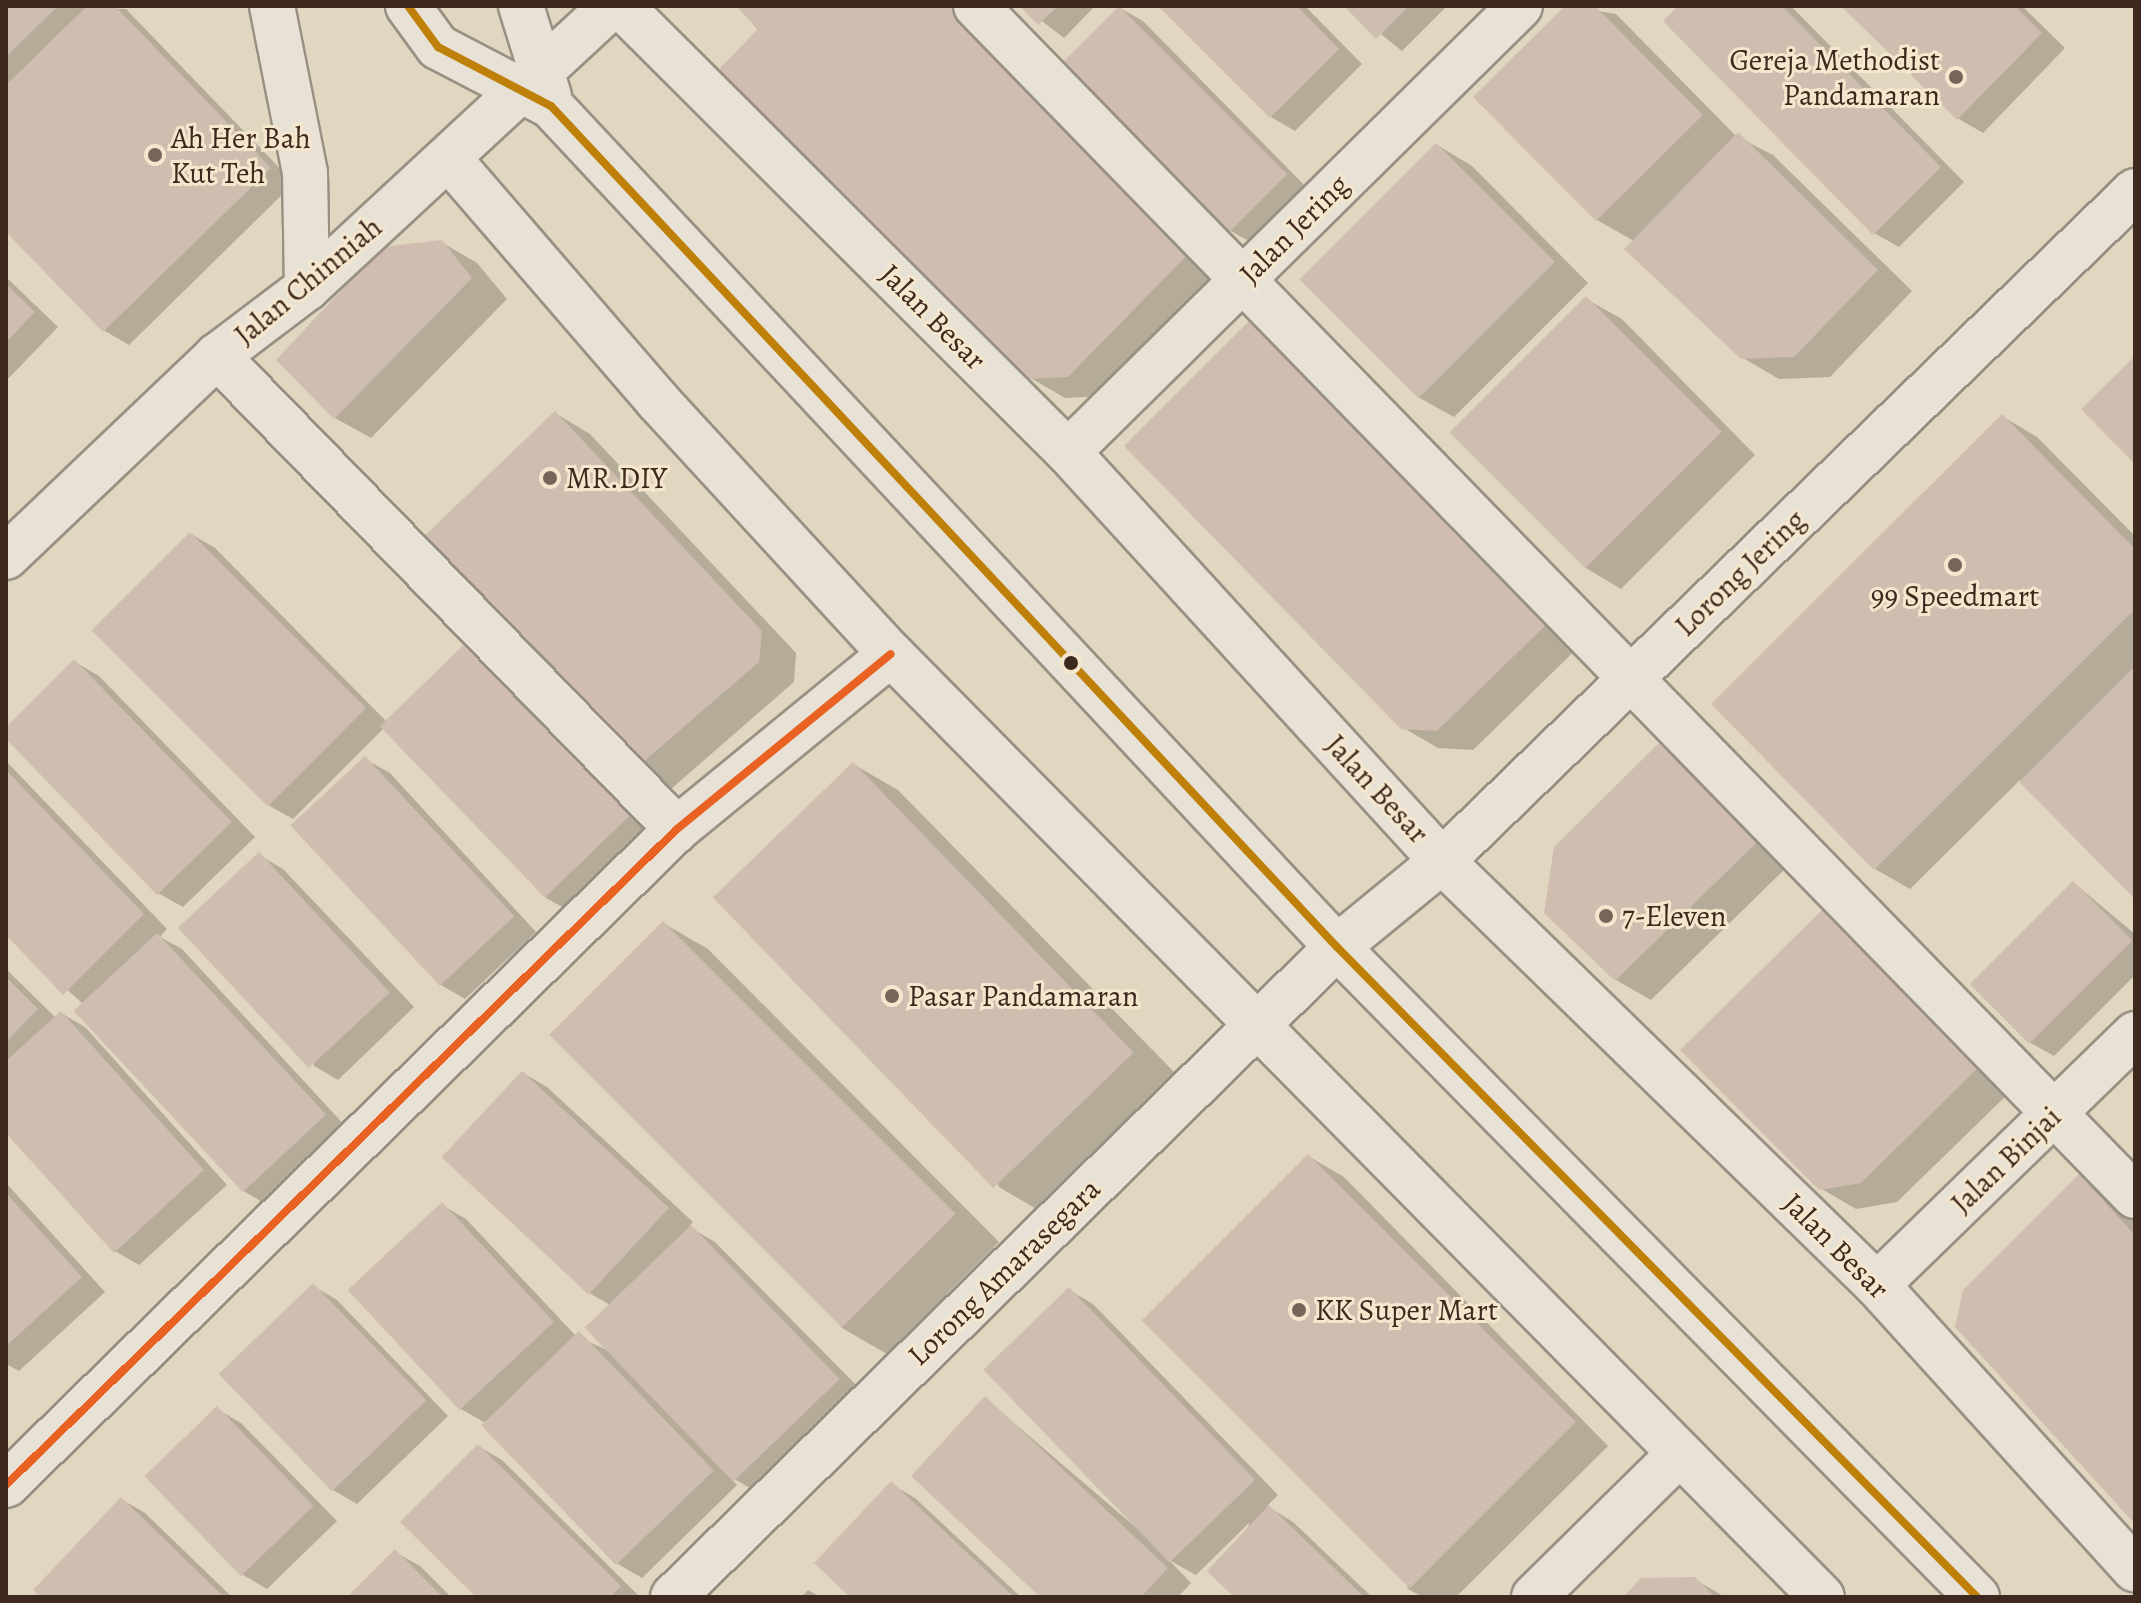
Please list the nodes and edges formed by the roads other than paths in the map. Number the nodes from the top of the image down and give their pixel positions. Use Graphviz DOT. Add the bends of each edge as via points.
graph roads {
  1 [pos="272,6"];
  2 [pos="408,6"];
  3 [pos="521,6"];
  4 [pos="611,6"];
  5 [pos="621,6"];
  6 [pos="976,6"];
  7 [pos="1520,6"];
  8 [pos="536,89"];
  9 [pos="450,160"];
  10 [pos="2135,191"];
  11 [pos="1243,279"];
  12 [pos="307,288"];
  13 [pos="217,356"];
  14 [pos="1068,452"];
  15 [pos="6,557"];
  16 [pos="891,654"];
  17 [pos="1630,679"];
  18 [pos="677,829"];
  19 [pos="1442,861"];
  20 [pos="1337,947"];
  21 [pos="1260,1021"];
  22 [pos="2135,1034"];
  23 [pos="2054,1112"];
  24 [pos="2135,1196"];
  25 [pos="1877,1285"];
  26 [pos="1678,1455"];
  27 [pos="6,1485"];
  28 [pos="2135,1570"];
  29 [pos="673,1597"];
  30 [pos="1534,1597"];
  31 [pos="1822,1597"];
  32 [pos="1977,1597"];
  1 -- 12 [label="street" via="305,173"];
  2 -- 8 [label="street" via="438,47"];
  3 -- 8 [label="street"];
  4 -- 8 [label="street, Jalan Chinniah"];
  5 -- 14 [label="street, Jalan Besar"];
  6 -- 11 [label="street"];
  7 -- 11 [label="street, Jalan Jering"];
  8 -- 9 [label="street, Jalan Chinniah"];
  8 -- 20 [label="street"];
  9 -- 12 [label="street, Jalan Chinniah"];
  9 -- 16 [label="street" via="658,401"];
  10 -- 17 [label="street, Lorong Jering"];
  11 -- 14 [label="street, Jalan Jering"];
  11 -- 17 [label="street"];
  12 -- 13 [label="street, Jalan Chinniah"];
  13 -- 15 [label="street, Jalan Chinniah"];
  13 -- 18 [label="street"];
  14 -- 19 [label="street, Jalan Besar"];
  16 -- 18 [label="street"];
  16 -- 21 [label="street"];
  17 -- 19 [label="street, Lorong Jering"];
  17 -- 23 [label="street"];
  18 -- 27 [label="street"];
  19 -- 20 [label="street, Lorong Jering"];
  19 -- 25 [label="street, Jalan Besar"];
  20 -- 21 [label="street, Lorong Amarasegara"];
  20 -- 32 [label="street"];
  21 -- 26 [label="street"];
  21 -- 29 [label="street, Lorong Amarasegara"];
  22 -- 23 [label="street, Jalan Binjai"];
  23 -- 24 [label="street"];
  23 -- 25 [label="street, Jalan Binjai"];
  25 -- 28 [label="street, Jalan Besar"];
  26 -- 30 [label="street"];
  26 -- 31 [label="street"];
}
